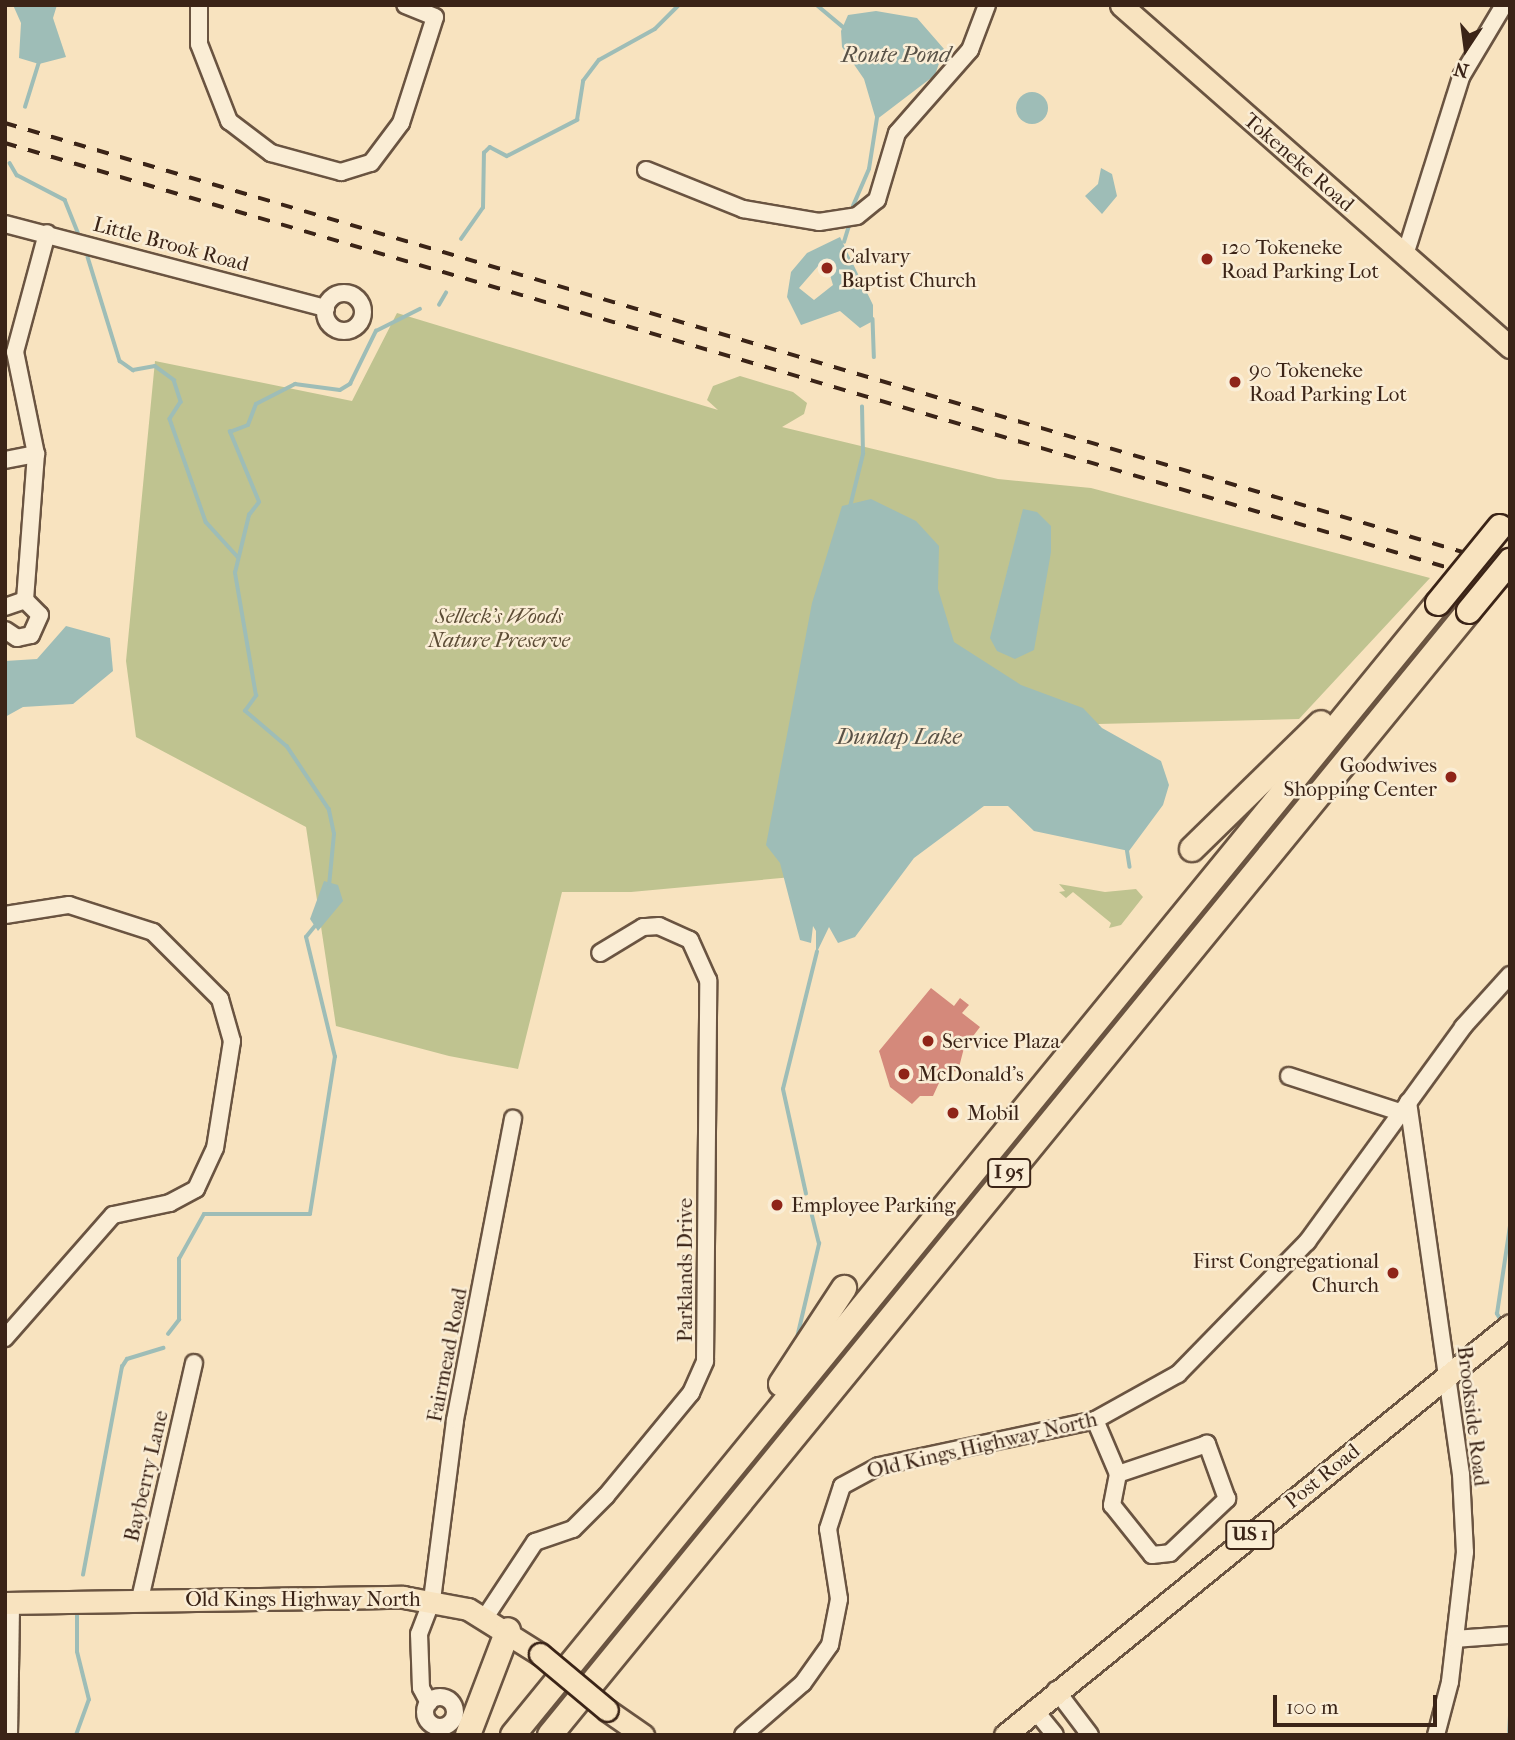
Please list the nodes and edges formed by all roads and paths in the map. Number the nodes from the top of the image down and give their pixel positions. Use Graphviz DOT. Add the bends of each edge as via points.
graph roads {
  1 [pos="199,5"];
  2 [pos="405,5"];
  3 [pos="988,5"];
  4 [pos="1121,5"];
  5 [pos="1501,10"];
  6 [pos="438,11"];
  7 [pos="646,170"];
  8 [pos="5,224"];
  9 [pos="47,233"];
  10 [pos="1405,255"];
  11 [pos="326,309"];
  12 [pos="1510,346"];
  13 [pos="36,454"];
  14 [pos="5,460"];
  15 [pos="1505,521"];
  16 [pos="1510,561"];
  17 [pos="25,600"];
  18 [pos="5,607"];
  19 [pos="1434,608"];
  20 [pos="5,630"];
  21 [pos="1192,849"];
  22 [pos="5,915"];
  23 [pos="600,953"];
  24 [pos="1510,975"];
  25 [pos="1289,1076"];
  26 [pos="1404,1107"];
  27 [pos="513,1119"];
  28 [pos="844,1288"];
  29 [pos="1503,1330"];
  30 [pos="5,1338"];
  31 [pos="194,1363"];
  32 [pos="1447,1374"];
  33 [pos="1095,1420"];
  34 [pos="1118,1474"];
  35 [pos="640,1579"];
  36 [pos="140,1599"];
  37 [pos="432,1600"];
  38 [pos="8,1603"];
  39 [pos="486,1616"];
  40 [pos="508,1630"];
  41 [pos="1510,1635"];
  42 [pos="1455,1639"];
  43 [pos="1056,1690"];
  44 [pos="429,1703"];
  45 [pos="1034,1709"];
  46 [pos="9,1735"];
  47 [pos="468,1735"];
  48 [pos="513,1735"];
  49 [pos="550,1735"];
  50 [pos="643,1735"];
  51 [pos="743,1735"];
  52 [pos="1005,1735"];
  53 [pos="1055,1735"];
  54 [pos="1090,1735"];
  55 [pos="1436,1735"];
  1 -- 6 [label="street" via="202,54 229,121 262,149 341,172 371,163 394,137"];
  2 -- 6 [label="street"];
  3 -- 7 [label="street" via="970,50 897,133 877,200 857,216 819,222 743,209"];
  4 -- 10 [label="main road, Tokeneke Road"];
  5 -- 10 [label="street" via="1461,77"];
  8 -- 9 [label="street, Little Brook Road"];
  9 -- 11 [label="street, Little Brook Road"];
  9 -- 13 [label="street" via="15,352"];
  10 -- 12 [label="main road, Tokeneke Road"];
  13 -- 14 [label="street"];
  13 -- 17 [label="street"];
  15 -- 19 [label="highway, I 95, bridge"];
  16 -- 49 [label="highway, I 95, bridge"];
  17 -- 18 [label="street"];
  17 -- 20 [label="street" via="40,615 37,630 24,638"];
  19 -- 21 [label="highway"];
  19 -- 35 [label="highway, I 95"];
  22 -- 30 [label="street" via="69,905 153,932 215,992 232,1041 215,1148 196,1189 170,1203 113,1215"];
  23 -- 39 [label="street, Parklands Drive" via="643,927 659,926 690,940 708,980 705,1361 691,1393 606,1496 573,1529 535,1542"];
  24 -- 26 [label="street, Old Kings Highway North"];
  25 -- 26 [label="street"];
  26 -- 32 [label="street, Brookside Road"];
  26 -- 33 [label="street, Old Kings Highway North" via="1307,1242 1265,1288 1178,1374"];
  27 -- 37 [label="street, Fairmead Road" via="455,1420"];
  28 -- 35 [label="highway"];
  29 -- 32 [label="main road, Post Road / US 1"];
  31 -- 36 [label="street, Bayberry Lane"];
  32 -- 42 [label="street, Brookside Road" via="1465,1552"];
  32 -- 43 [label="main road, Post Road / US 1"];
  33 -- 34 [label="street"];
  33 -- 51 [label="street, Old Kings Highway North" via="879,1466 842,1486 828,1529 839,1599 830,1645 803,1683"];
  34 -- 34 [label="street" via="1112,1505 1152,1555 1170,1553 1227,1499 1207,1444"];
  35 -- 48 [label="highway, I 95"];
  36 -- 37 [label="main road, Old Kings Highway North"];
  36 -- 38 [label="main road, Old Kings Highway North"];
  37 -- 39 [label="main road, Old Kings Highway North"];
  37 -- 44 [label="street, Fairmead Road" via="418,1643 421,1688"];
  38 -- 46 [label="street"];
  39 -- 40 [label="main road, Old Kings Highway North"];
  40 -- 47 [label="highway"];
  40 -- 50 [label="main road, Old Kings Highway North, bridge"];
  41 -- 42 [label="street"];
  42 -- 55 [label="street, Brookside Road"];
  43 -- 45 [label="main road, Post Road / US 1"];
  43 -- 54 [label="street"];
  45 -- 52 [label="main road, Post Road / US 1"];
  45 -- 53 [label="street"];
}
